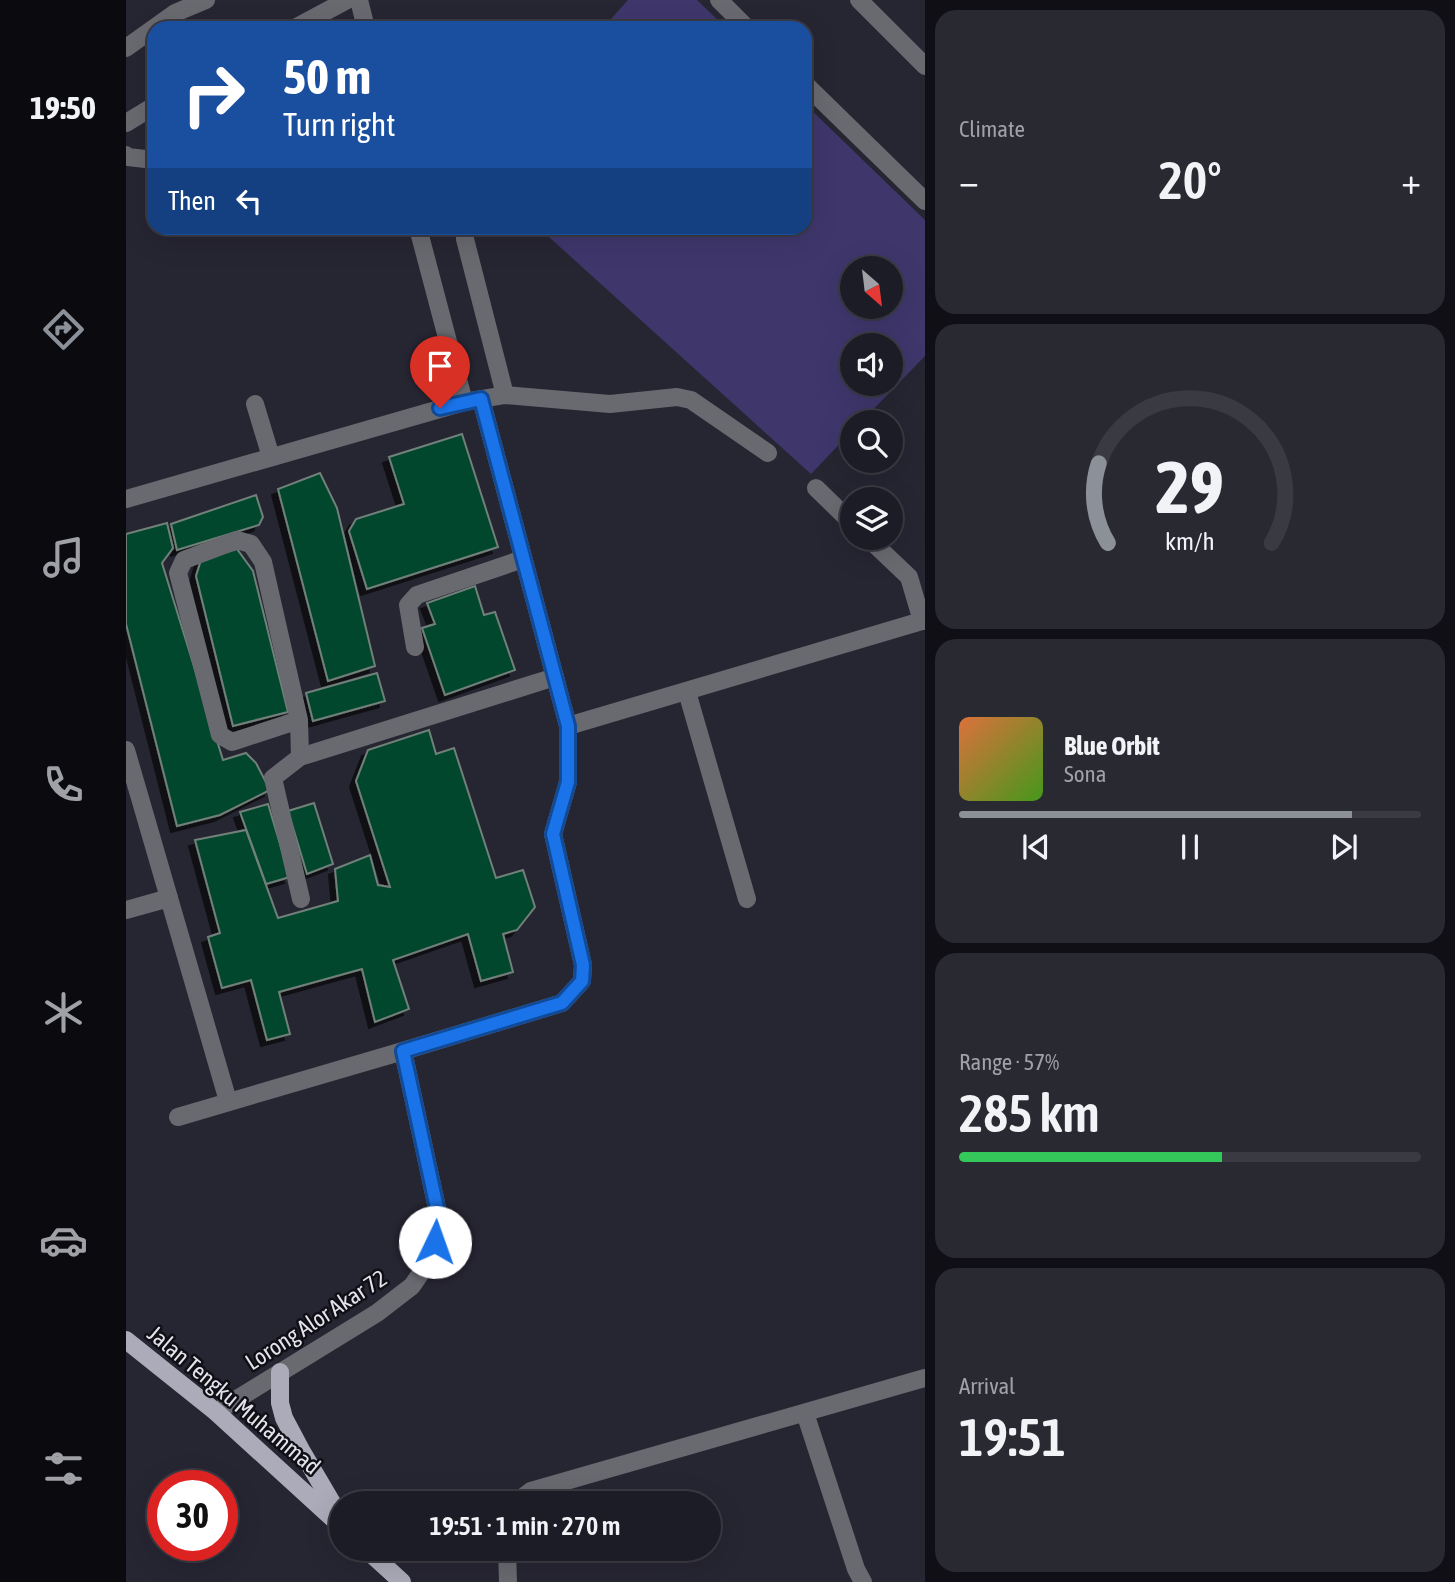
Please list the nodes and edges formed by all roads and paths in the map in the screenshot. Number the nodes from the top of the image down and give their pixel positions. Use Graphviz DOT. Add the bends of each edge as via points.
graph roads {
  1 [pos="206,0"];
  2 [pos="347,0"];
  3 [pos="359,0"];
  4 [pos="719,0"];
  5 [pos="859,0"];
  6 [pos="164,21"];
  7 [pos="308,21"];
  8 [pos="364,21"];
  9 [pos="740,21"];
  10 [pos="147,33"];
  11 [pos="126,48"];
  12 [pos="925,66"];
  13 [pos="812,91"];
  14 [pos="147,110"];
  15 [pos="126,122"];
  16 [pos="126,155"];
  17 [pos="147,159"];
  18 [pos="925,201"];
  19 [pos="420,235"];
  20 [pos="465,239"];
  21 [pos="505,395"];
  22 [pos="472,400"];
  23 [pos="255,404"];
  24 [pos="768,453"];
  25 [pos="271,457"];
  26 [pos="816,488"];
  27 [pos="126,499"];
  28 [pos="840,511"];
  29 [pos="881,550"];
  30 [pos="523,559"];
  31 [pos="923,621"];
  32 [pos="415,647"];
  33 [pos="555,677"];
  34 [pos="687,692"];
  35 [pos="299,720"];
  36 [pos="568,726"];
  37 [pos="126,750"];
  38 [pos="300,757"];
  39 [pos="169,898"];
  40 [pos="302,899"];
  41 [pos="747,899"];
  42 [pos="126,910"];
  43 [pos="403,1051"];
  44 [pos="228,1101"];
  45 [pos="178,1117"];
  46 [pos="126,1340"];
  47 [pos="280,1372"];
  48 [pos="925,1378"];
  49 [pos="216,1412"];
  50 [pos="805,1413"];
  51 [pos="531,1491"];
  52 [pos="329,1498"];
  53 [pos="329,1515"];
  54 [pos="379,1561"];
  55 [pos="507,1561"];
  56 [pos="402,1582"];
  57 [pos="508,1582"];
  58 [pos="863,1582"];
  1 -- 6 [label="street"];
  2 -- 7 [label="street"];
  3 -- 8 [label="street"];
  4 -- 9 [label="street"];
  5 -- 12 [label="street"];
  10 -- 11 [label="street"];
  13 -- 18 [label="street"];
  14 -- 15 [label="street"];
  16 -- 17 [label="street"];
  19 -- 22 [label="street"];
  20 -- 21 [label="street"];
  21 -- 22 [label="street"];
  21 -- 24 [label="street" via="610,404 677,397 691,400"];
  22 -- 25 [label="street"];
  22 -- 30 [label="street"];
  23 -- 25 [label="street"];
  25 -- 27 [label="street"];
  26 -- 28 [label="street"];
  29 -- 31 [label="street" via="909,577"];
  30 -- 32 [label="street" via="417,595 408,606"];
  30 -- 33 [label="street"];
  31 -- 34 [label="street"];
  33 -- 36 [label="street"];
  33 -- 38 [label="street"];
  34 -- 36 [label="street"];
  34 -- 41 [label="street"];
  35 -- 35 [label="street" via="263,562 251,544 237,540 184,560 178,572 220,735 232,742"];
  35 -- 38 [label="street"];
  36 -- 43 [label="street" via="568,782 553,834 583,965 582,981 562,1003"];
  37 -- 39 [label="street"];
  38 -- 40 [label="street" via="274,778"];
  39 -- 42 [label="street"];
  39 -- 44 [label="street"];
  43 -- 44 [label="street"];
  43 -- 47 [label="street, Lorong Alor Akar 72" via="437,1208 435,1242 427,1264 412,1286 377,1313"];
  44 -- 45 [label="street"];
  46 -- 49 [label="main road, Jalan Tengku Muhammad"];
  47 -- 49 [label="street, Lorong Alor Akar 72"];
  47 -- 52 [label="main road" via="284,1418"];
  48 -- 50 [label="street"];
  49 -- 53 [label="main road, Jalan Tengku Muhammad"];
  50 -- 51 [label="street"];
  50 -- 58 [label="street"];
  54 -- 56 [label="main road"];
  55 -- 57 [label="street"];
}
